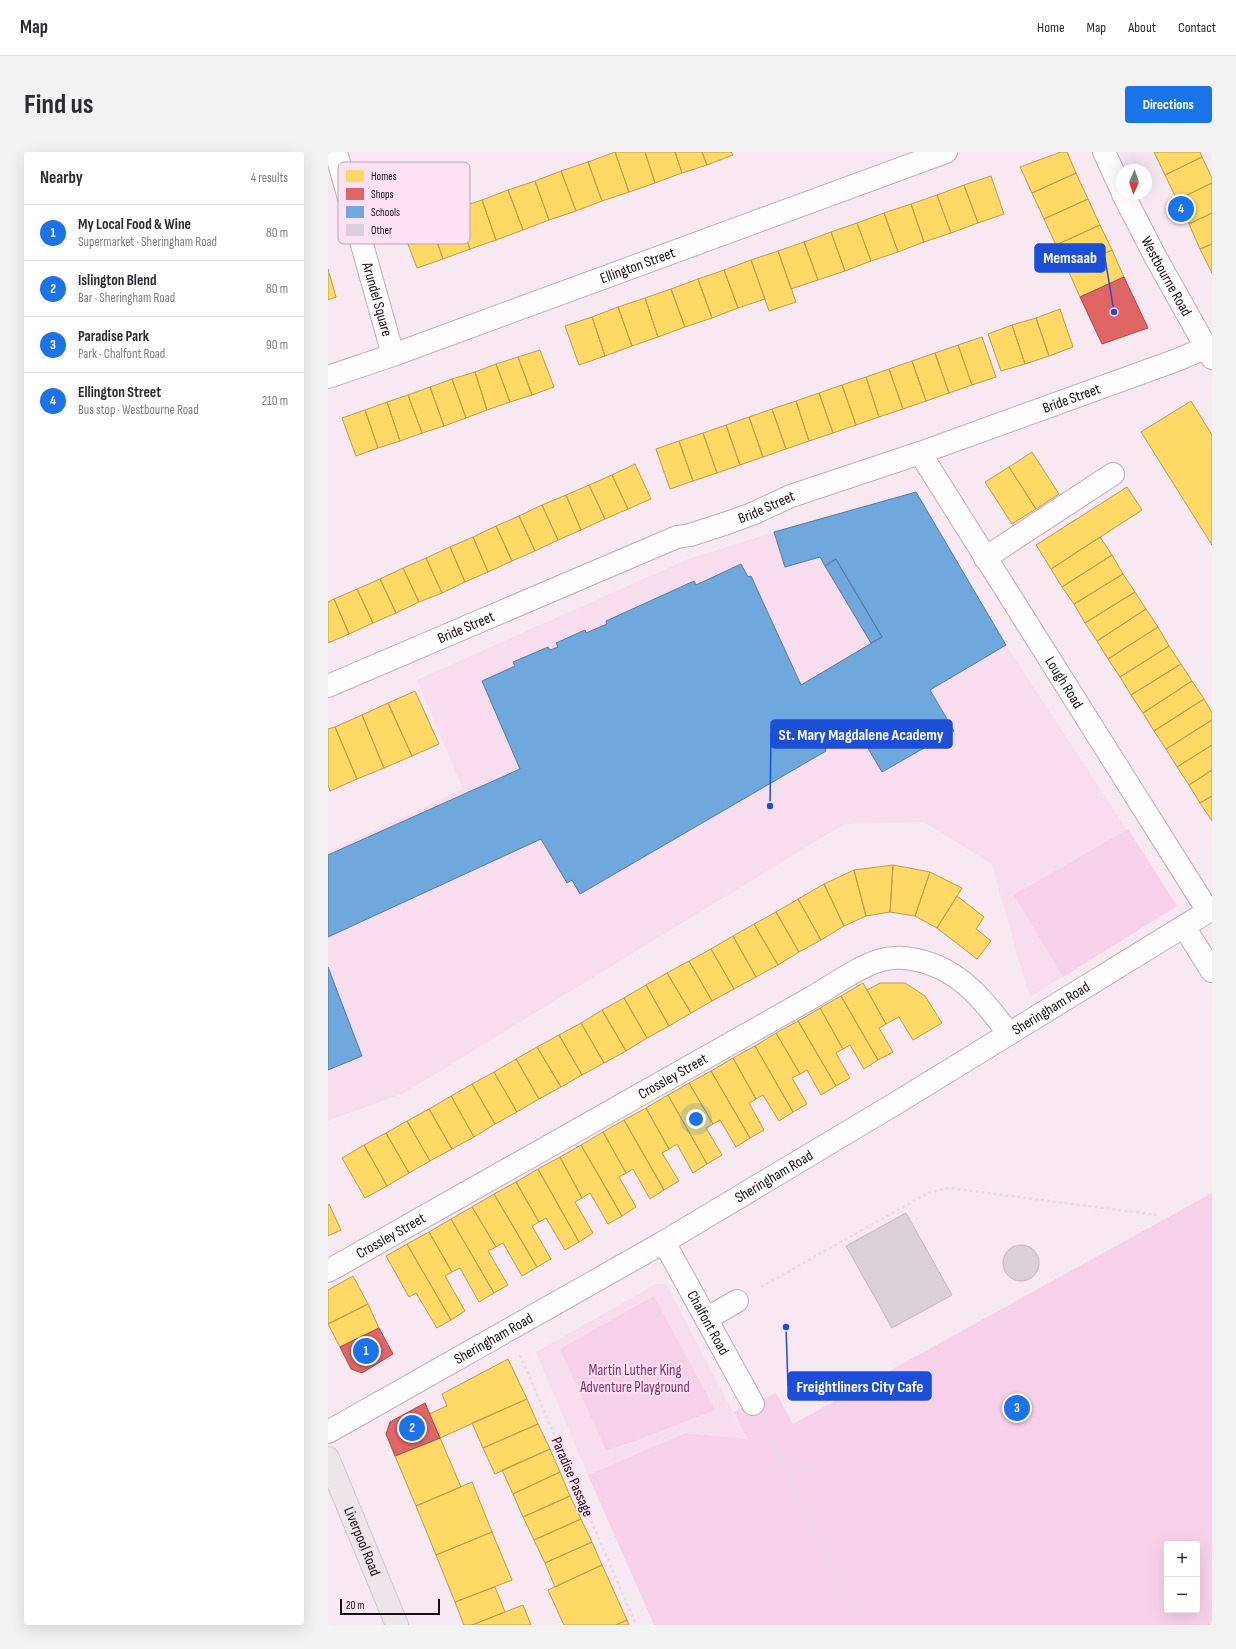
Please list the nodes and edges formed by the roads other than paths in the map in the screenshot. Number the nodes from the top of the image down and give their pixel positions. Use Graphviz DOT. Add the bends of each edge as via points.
graph roads {
  1 [pos="336,152"];
  2 [pos="946,152"];
  3 [pos="1104,152"];
  4 [pos="339,162"];
  5 [pos="1116,178"];
  6 [pos="1127,200"];
  7 [pos="362,244"];
  8 [pos="1210,350"];
  9 [pos="393,355"];
  10 [pos="328,377"];
  11 [pos="920,453"];
  12 [pos="1113,474"];
  13 [pos="986,558"];
  14 [pos="328,686"];
  15 [pos="1210,910"];
  16 [pos="1184,927"];
  17 [pos="1212,971"];
  18 [pos="1009,1034"];
  19 [pos="664,1242"];
  20 [pos="328,1271"];
  21 [pos="737,1301"];
  22 [pos="706,1318"];
  23 [pos="753,1404"];
  24 [pos="328,1432"];
  25 [pos="328,1458"];
  26 [pos="397,1625"];
  1 -- 4 [label="street, Arundel Square"];
  2 -- 9 [label="street, Ellington Street"];
  3 -- 5 [label="street, Westbourne Road"];
  6 -- 8 [label="street, Westbourne Road" via="1156,258"];
  7 -- 9 [label="street, Arundel Square"];
  8 -- 11 [label="street, Bride Street"];
  9 -- 10 [label="street, Ellington Street"];
  11 -- 13 [label="street, Lough Road"];
  11 -- 14 [label="street, Bride Street" via="791,496 730,522 678,537"];
  12 -- 13 [label="street"];
  13 -- 15 [label="street, Lough Road"];
  15 -- 16 [label="street, Sheringham Road"];
  16 -- 17 [label="street"];
  16 -- 18 [label="street, Sheringham Road"];
  18 -- 19 [label="street, Sheringham Road"];
  18 -- 20 [label="street, Crossley Street" via="971,989 951,972 929,962 906,957 881,960 857,970"];
  19 -- 22 [label="street, Chalfont Road"];
  19 -- 24 [label="street, Sheringham Road"];
  21 -- 22 [label="street"];
  22 -- 23 [label="street, Chalfont Road"];
  25 -- 26 [label="main road, Liverpool Road"];
}
